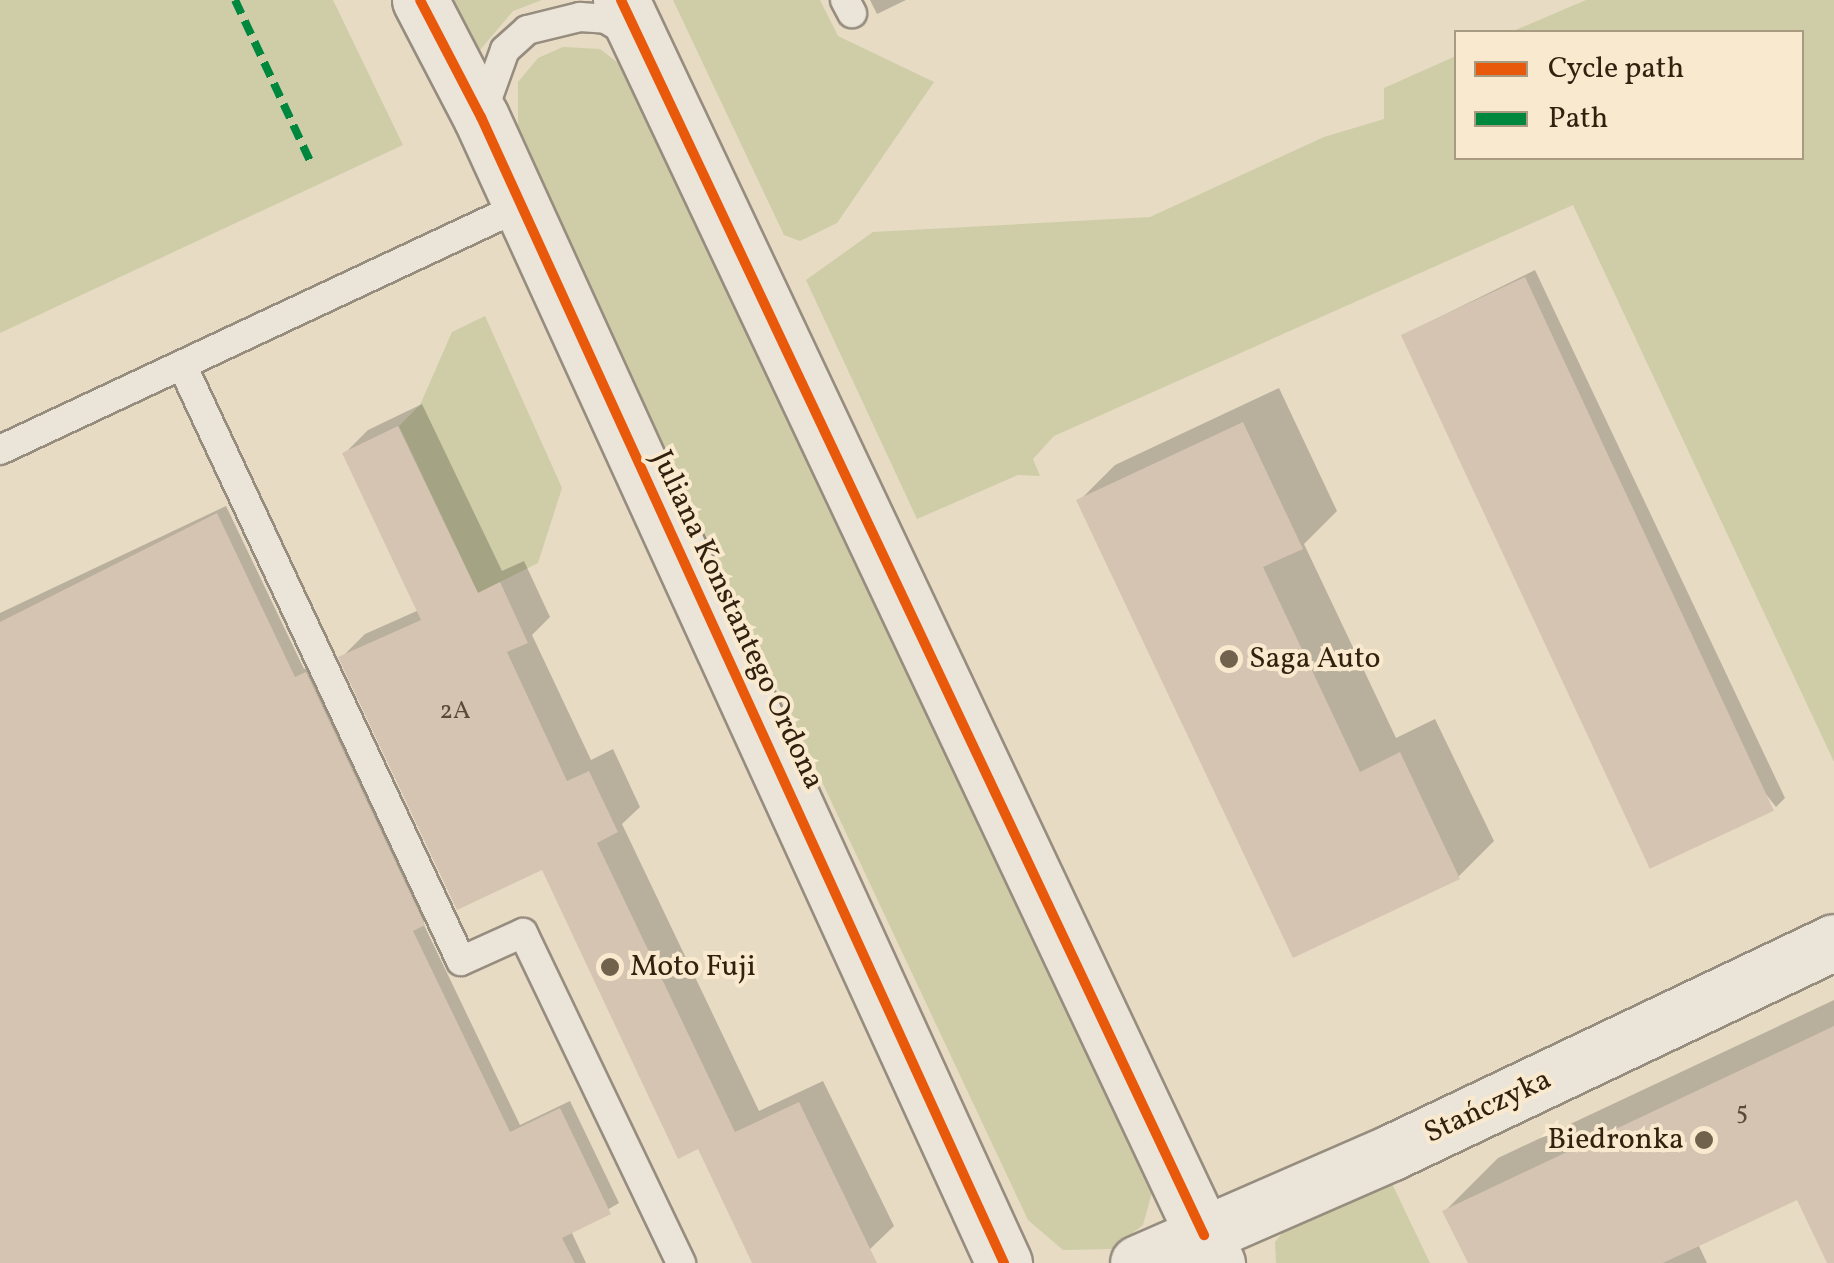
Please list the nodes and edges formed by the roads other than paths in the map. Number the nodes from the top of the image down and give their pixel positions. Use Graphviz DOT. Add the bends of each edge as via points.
graph roads {
  1 [pos="420,0"];
  2 [pos="630,19"];
  3 [pos="481,117"];
  4 [pos="521,206"];
  5 [pos="182,365"];
  6 [pos="0,450"];
  7 [pos="1834,942"];
  8 [pos="1211,1249"];
  9 [pos="681,1263"];
  10 [pos="1004,1263"];
  11 [pos="1138,1263"];
  1 -- 3 [label="street, Juliana Konstantego Ordona"];
  2 -- 3 [label="lane" via="580,17 527,30 505,50"];
  2 -- 8 [label="street"];
  3 -- 4 [label="street, Juliana Konstantego Ordona"];
  4 -- 5 [label="lane"];
  4 -- 10 [label="street, Juliana Konstantego Ordona"];
  5 -- 6 [label="lane"];
  5 -- 9 [label="lane" via="461,962 524,933"];
  7 -- 8 [label="street, Stańczyka"];
  8 -- 11 [label="street, Stańczyka"];
}
